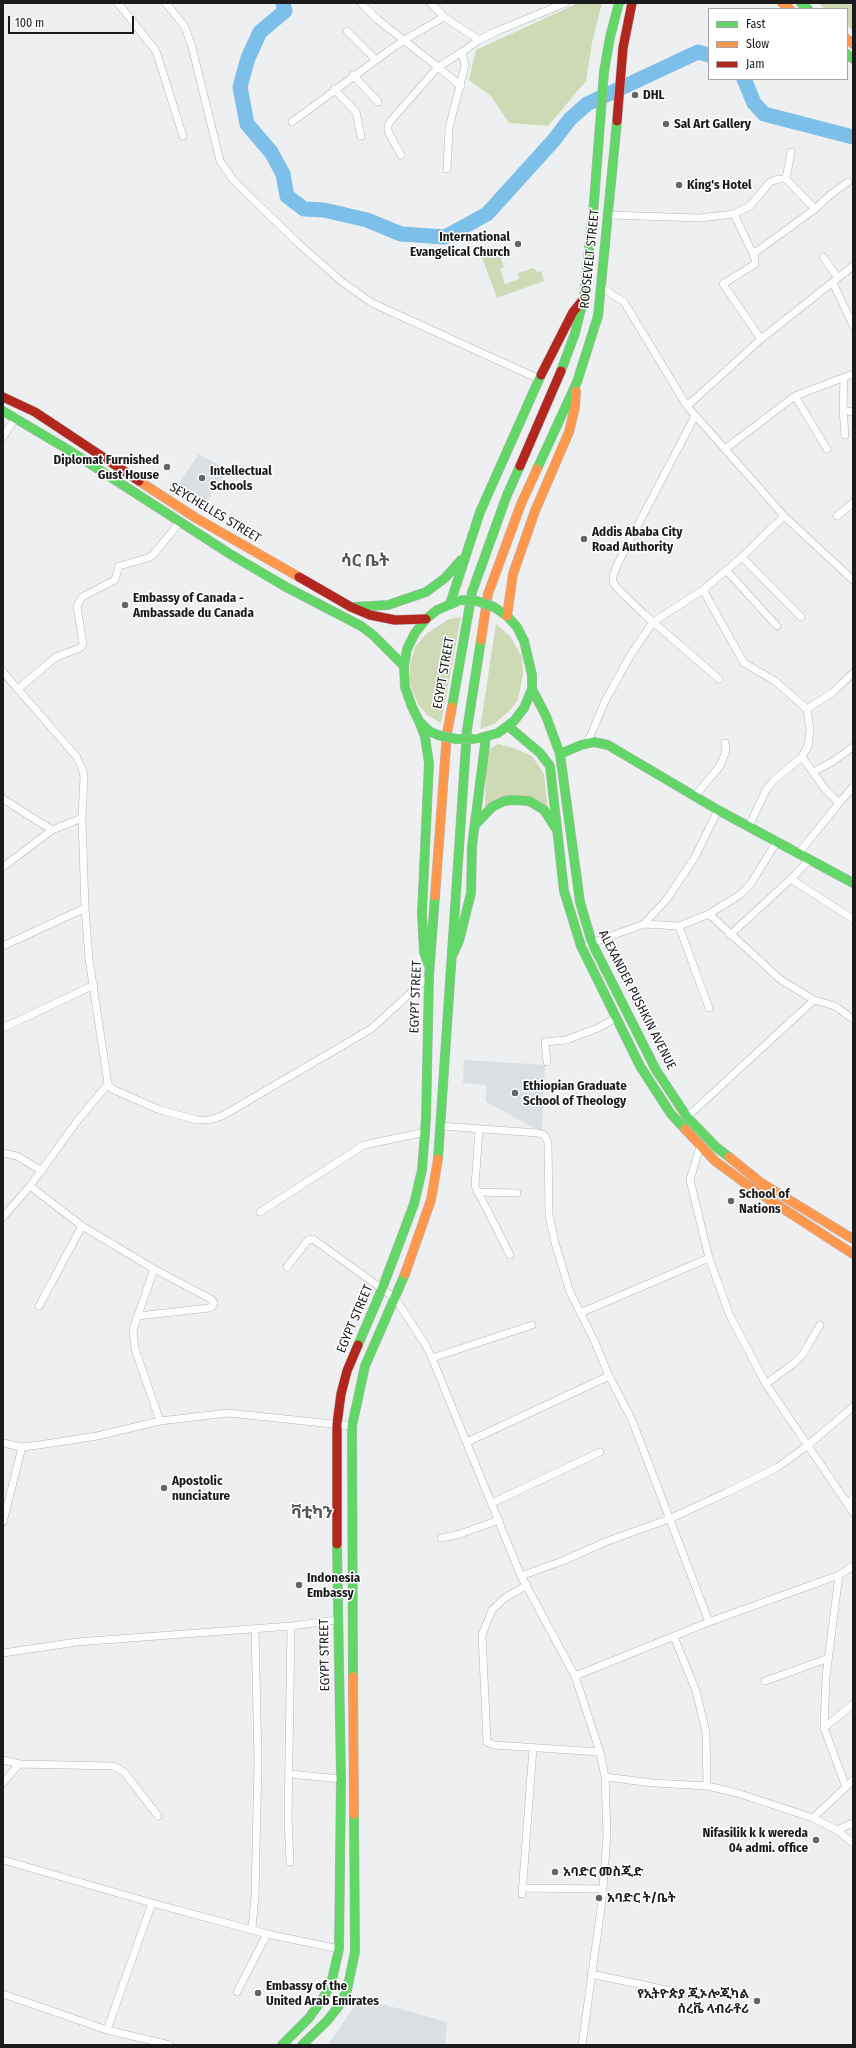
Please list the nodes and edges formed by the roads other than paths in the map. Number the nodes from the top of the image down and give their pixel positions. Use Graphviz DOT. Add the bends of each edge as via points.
graph roads {
  1 [pos="118,3"];
  2 [pos="166,3"];
  3 [pos="361,3"];
  4 [pos="431,3"];
  5 [pos="565,3"];
  6 [pos="619,3"];
  7 [pos="632,3"];
  8 [pos="444,17"];
  9 [pos="347,31"];
  10 [pos="404,40"];
  11 [pos="479,40"];
  12 [pos="462,52"];
  13 [pos="376,60"];
  14 [pos="438,67"];
  15 [pos="353,76"];
  16 [pos="461,86"];
  17 [pos="334,89"];
  18 [pos="378,102"];
  19 [pos="292,122"];
  20 [pos="183,136"];
  21 [pos="361,136"];
  22 [pos="791,152"];
  23 [pos="401,155"];
  24 [pos="447,169"];
  25 [pos="786,179"];
  26 [pos="848,182"];
  27 [pos="815,209"];
  28 [pos="734,214"];
  29 [pos="608,215"];
  30 [pos="752,254"];
  31 [pos="823,257"];
  32 [pos="853,266"];
  33 [pos="835,280"];
  34 [pos="602,288"];
  35 [pos="584,297"];
  36 [pos="853,325"];
  37 [pos="761,339"];
  38 [pos="853,374"];
  39 [pos="539,379"];
  40 [pos="844,379"];
  41 [pos="577,382"];
  42 [pos="795,396"];
  43 [pos="3,397"];
  44 [pos="687,406"];
  45 [pos="843,410"];
  46 [pos="3,411"];
  47 [pos="853,412"];
  48 [pos="695,416"];
  49 [pos="16,417"];
  50 [pos="845,435"];
  51 [pos="3,437"];
  52 [pos="725,449"];
  53 [pos="827,449"];
  54 [pos="853,503"];
  55 [pos="784,516"];
  56 [pos="837,516"];
  57 [pos="180,522"];
  58 [pos="464,557"];
  59 [pos="742,557"];
  60 [pos="726,570"];
  61 [pos="853,580"];
  62 [pos="703,590"];
  63 [pos="472,592"];
  64 [pos="488,594"];
  65 [pos="450,604"];
  66 [pos="351,607"];
  67 [pos="507,616"];
  68 [pos="801,617"];
  69 [pos="426,619"];
  70 [pos="653,622"];
  71 [pos="776,626"];
  72 [pos="404,666"];
  73 [pos="3,672"];
  74 [pos="853,673"];
  75 [pos="719,679"];
  76 [pos="532,688"];
  77 [pos="18,689"];
  78 [pos="807,709"];
  79 [pos="419,721"];
  80 [pos="508,726"];
  81 [pos="486,737"];
  82 [pos="725,743"];
  83 [pos="587,744"];
  84 [pos="853,748"];
  85 [pos="560,754"];
  86 [pos="802,757"];
  87 [pos="813,772"];
  88 [pos="853,787"];
  89 [pos="694,796"];
  90 [pos="3,799"];
  91 [pos="839,803"];
  92 [pos="718,810"];
  93 [pos="82,818"];
  94 [pos="475,826"];
  95 [pos="749,826"];
  96 [pos="556,829"];
  97 [pos="52,830"];
  98 [pos="776,843"];
  99 [pos="798,854"];
  100 [pos="809,860"];
  101 [pos="3,867"];
  102 [pos="791,879"];
  103 [pos="853,883"];
  104 [pos="85,908"];
  105 [pos="710,914"];
  106 [pos="853,919"];
  107 [pos="644,924"];
  108 [pos="679,926"];
  109 [pos="730,935"];
  110 [pos="592,943"];
  111 [pos="3,946"];
  112 [pos="581,946"];
  113 [pos="450,960"];
  114 [pos="430,974"];
  115 [pos="94,985"];
  116 [pos="814,1000"];
  117 [pos="709,1008"];
  118 [pos="853,1008"];
  119 [pos="850,1017"];
  120 [pos="616,1018"];
  121 [pos="3,1028"];
  122 [pos="547,1062"];
  123 [pos="656,1070"];
  124 [pos="647,1076"];
  125 [pos="108,1084"];
  126 [pos="687,1117"];
  127 [pos="441,1126"];
  128 [pos="479,1129"];
  129 [pos="425,1132"];
  130 [pos="700,1146"];
  131 [pos="3,1152"];
  132 [pos="42,1170"];
  133 [pos="30,1186"];
  134 [pos="477,1192"];
  135 [pos="517,1193"];
  136 [pos="260,1212"];
  137 [pos="3,1217"];
  138 [pos="82,1226"];
  139 [pos="853,1239"];
  140 [pos="853,1254"];
  141 [pos="510,1255"];
  142 [pos="709,1258"];
  143 [pos="287,1267"];
  144 [pos="154,1269"];
  145 [pos="382,1290"];
  146 [pos="395,1298"];
  147 [pos="39,1306"];
  148 [pos="580,1313"];
  149 [pos="138,1316"];
  150 [pos="532,1325"];
  151 [pos="820,1325"];
  152 [pos="432,1358"];
  153 [pos="609,1376"];
  154 [pos="766,1384"];
  155 [pos="853,1407"];
  156 [pos="160,1421"];
  157 [pos="337,1424"];
  158 [pos="352,1426"];
  159 [pos="467,1442"];
  160 [pos="3,1443"];
  161 [pos="808,1445"];
  162 [pos="22,1447"];
  163 [pos="600,1452"];
  164 [pos="853,1498"];
  165 [pos="492,1503"];
  166 [pos="848,1504"];
  167 [pos="853,1512"];
  168 [pos="669,1519"];
  169 [pos="499,1520"];
  170 [pos="3,1522"];
  171 [pos="441,1538"];
  172 [pos="853,1566"];
  173 [pos="521,1576"];
  174 [pos="839,1576"];
  175 [pos="527,1586"];
  176 [pos="338,1620"];
  177 [pos="709,1622"];
  178 [pos="291,1626"];
  179 [pos="255,1629"];
  180 [pos="674,1637"];
  181 [pos="3,1653"];
  182 [pos="829,1658"];
  183 [pos="575,1676"];
  184 [pos="765,1681"];
  185 [pos="853,1704"];
  186 [pos="824,1728"];
  187 [pos="533,1748"];
  188 [pos="600,1752"];
  189 [pos="3,1760"];
  190 [pos="19,1764"];
  191 [pos="290,1774"];
  192 [pos="606,1777"];
  193 [pos="341,1779"];
  194 [pos="853,1780"];
  195 [pos="3,1783"];
  196 [pos="707,1786"];
  197 [pos="846,1787"];
  198 [pos="158,1816"];
  199 [pos="813,1818"];
  200 [pos="853,1823"];
  201 [pos="837,1830"];
  202 [pos="853,1843"];
  203 [pos="3,1860"];
  204 [pos="290,1862"];
  205 [pos="603,1889"];
  206 [pos="152,1903"];
  207 [pos="252,1928"];
  208 [pos="267,1934"];
  209 [pos="339,1949"];
  210 [pos="592,1974"];
  211 [pos="238,1992"];
  212 [pos="681,1993"];
  213 [pos="3,1994"];
  214 [pos="107,2030"];
  215 [pos="170,2045"];
  216 [pos="282,2045"];
  217 [pos="302,2045"];
  218 [pos="582,2045"];
  1 -- 20 [label="street" via="156,50"];
  2 -- 39 [label="street" via="185,27 220,161 234,181 341,281 372,302"];
  3 -- 10 [label="street"];
  4 -- 8 [label="street"];
  5 -- 11 [label="street"];
  6 -- 35 [label="main road, ROOSEVELT STREET" via="604,72"];
  7 -- 29 [label="main road, ROOSEVELT STREET" via="623,48"];
  8 -- 10 [label="street"];
  8 -- 11 [label="street"];
  9 -- 13 [label="street"];
  10 -- 13 [label="street"];
  10 -- 14 [label="street"];
  11 -- 12 [label="street"];
  12 -- 14 [label="street"];
  12 -- 16 [label="street" via="465,66"];
  13 -- 15 [label="street"];
  14 -- 16 [label="street"];
  14 -- 23 [label="street" via="388,125 388,131"];
  15 -- 17 [label="street"];
  15 -- 18 [label="street"];
  16 -- 24 [label="street" via="449,128"];
  17 -- 19 [label="street"];
  17 -- 21 [label="street" via="356,112"];
  22 -- 25 [label="street"];
  25 -- 27 [label="street"];
  25 -- 28 [label="street" via="770,182 750,206"];
  26 -- 27 [label="street"];
  27 -- 30 [label="street"];
  28 -- 29 [label="street" via="700,218"];
  28 -- 30 [label="street"];
  29 -- 34 [label="main road, ROOSEVELT STREET"];
  30 -- 37 [label="street" via="755,264 724,284"];
  31 -- 33 [label="street"];
  32 -- 33 [label="street"];
  33 -- 36 [label="street"];
  33 -- 37 [label="street"];
  34 -- 41 [label="main road, ROOSEVELT STREET" via="593,335"];
  34 -- 44 [label="street" via="624,302"];
  35 -- 39 [label="main road" via="573,312"];
  35 -- 63 [label="main road, ROOSEVELT STREET" via="565,361 507,495"];
  37 -- 44 [label="street"];
  38 -- 40 [label="street"];
  39 -- 58 [label="main road" via="480,512"];
  40 -- 42 [label="street"];
  40 -- 45 [label="street"];
  41 -- 64 [label="main road, ROOSEVELT STREET" via="521,504"];
  41 -- 67 [label="main road" via="573,419 535,511 515,569 510,585"];
  42 -- 52 [label="street"];
  42 -- 53 [label="street"];
  43 -- 66 [label="main road, SEYCHELLES STREET" via="35,412 196,518"];
  44 -- 48 [label="street"];
  45 -- 47 [label="street"];
  45 -- 50 [label="street"];
  46 -- 49 [label="main road, SEYCHELLES STREET"];
  48 -- 52 [label="street"];
  48 -- 70 [label="street" via="613,576 613,582 618,590"];
  49 -- 51 [label="street"];
  49 -- 57 [label="main road, SEYCHELLES STREET"];
  52 -- 55 [label="street"];
  54 -- 56 [label="street"];
  55 -- 59 [label="street"];
  55 -- 61 [label="street"];
  57 -- 72 [label="main road, SEYCHELLES STREET" via="280,584 361,626"];
  57 -- 77 [label="street" via="153,555 119,566 115,580 82,597 77,606 83,644 80,648 56,657"];
  58 -- 65 [label="main road"];
  58 -- 66 [label="main road" via="445,578 426,592 388,605"];
  59 -- 60 [label="street"];
  59 -- 68 [label="street"];
  60 -- 62 [label="street"];
  60 -- 71 [label="street"];
  62 -- 70 [label="street"];
  62 -- 78 [label="street" via="744,663 775,681"];
  63 -- 114 [label="main road, EGYPT STREET" via="447,732"];
  64 -- 113 [label="main road, EGYPT STREET" via="467,730"];
  65 -- 67 [label="main road, bridge" via="461,600 477,601"];
  65 -- 69 [label="main road"];
  66 -- 69 [label="main road, SEYCHELLES STREET" via="370,615 395,620"];
  67 -- 76 [label="main road" via="517,627 524,641 532,675"];
  69 -- 72 [label="main road" via="407,649"];
  70 -- 75 [label="street"];
  70 -- 83 [label="street" via="630,656 605,701"];
  72 -- 79 [label="main road" via="405,687"];
  73 -- 77 [label="street"];
  74 -- 78 [label="street" via="833,692"];
  76 -- 80 [label="main road" via="524,708"];
  76 -- 85 [label="main road, ALEXANDER PUSHKIN AVENUE"];
  77 -- 93 [label="street" via="76,756 84,776"];
  78 -- 86 [label="street" via="810,738"];
  79 -- 81 [label="main road, bridge" via="429,731 438,735 456,739"];
  79 -- 114 [label="main road" via="425,737 429,763 422,913 424,952"];
  80 -- 81 [label="main road"];
  80 -- 96 [label="main road, ALEXANDER PUSHKIN AVENUE" via="540,753 550,766"];
  81 -- 94 [label="main road"];
  82 -- 89 [label="street" via="726,751 720,766"];
  83 -- 85 [label="main road"];
  83 -- 89 [label="main road" via="608,744"];
  84 -- 87 [label="street"];
  85 -- 110 [label="main road, ALEXANDER PUSHKIN AVENUE" via="580,902"];
  86 -- 87 [label="street"];
  86 -- 95 [label="street" via="766,790"];
  87 -- 91 [label="street"];
  88 -- 91 [label="street"];
  89 -- 92 [label="main road"];
  90 -- 97 [label="street"];
  91 -- 99 [label="street"];
  92 -- 95 [label="main road"];
  92 -- 107 [label="street" via="695,857 666,899"];
  93 -- 97 [label="street"];
  93 -- 104 [label="street"];
  94 -- 96 [label="main road" via="492,807 513,800 529,801 544,810"];
  94 -- 113 [label="main road" via="471,893 460,941"];
  95 -- 98 [label="main road"];
  96 -- 112 [label="main road, ALEXANDER PUSHKIN AVENUE" via="564,891"];
  97 -- 101 [label="street"];
  98 -- 99 [label="main road"];
  98 -- 105 [label="street" via="742,894"];
  99 -- 100 [label="main road"];
  100 -- 102 [label="street"];
  100 -- 103 [label="main road"];
  102 -- 106 [label="street"];
  102 -- 109 [label="street"];
  104 -- 111 [label="street"];
  104 -- 115 [label="street"];
  105 -- 108 [label="street"];
  105 -- 109 [label="street"];
  107 -- 108 [label="street"];
  107 -- 110 [label="street"];
  108 -- 117 [label="street"];
  109 -- 116 [label="street" via="781,980"];
  110 -- 112 [label="street"];
  110 -- 123 [label="main road, ALEXANDER PUSHKIN AVENUE"];
  112 -- 120 [label="main road, ALEXANDER PUSHKIN AVENUE"];
  113 -- 127 [label="main road, EGYPT STREET"];
  114 -- 125 [label="street" via="371,1029 222,1116 197,1120 160,1110 119,1094"];
  114 -- 129 [label="main road, EGYPT STREET"];
  115 -- 121 [label="street"];
  115 -- 125 [label="street"];
  116 -- 119 [label="street" via="835,1006"];
  116 -- 126 [label="street"];
  118 -- 119 [label="street"];
  120 -- 122 [label="street" via="566,1040 546,1042"];
  120 -- 124 [label="main road, ALEXANDER PUSHKIN AVENUE"];
  123 -- 124 [label="main road"];
  123 -- 126 [label="main road, ALEXANDER PUSHKIN AVENUE"];
  124 -- 130 [label="main road, ALEXANDER PUSHKIN AVENUE" via="671,1114"];
  125 -- 132 [label="street"];
  126 -- 139 [label="main road, ALEXANDER PUSHKIN AVENUE" via="739,1167"];
  127 -- 128 [label="street"];
  127 -- 146 [label="main road, EGYPT STREET" via="431,1200 411,1261"];
  128 -- 134 [label="street"];
  128 -- 148 [label="street" via="538,1133 544,1135 548,1142 549,1215 570,1292"];
  129 -- 136 [label="street" via="364,1145"];
  129 -- 145 [label="main road, EGYPT STREET" via="422,1170 414,1204"];
  130 -- 140 [label="main road, ALEXANDER PUSHKIN AVENUE" via="715,1161 753,1189"];
  130 -- 142 [label="street" via="690,1180"];
  131 -- 132 [label="street" via="17,1156"];
  132 -- 133 [label="street"];
  133 -- 137 [label="street"];
  133 -- 138 [label="street"];
  134 -- 135 [label="street"];
  134 -- 141 [label="street"];
  138 -- 144 [label="street"];
  138 -- 147 [label="street"];
  142 -- 148 [label="street"];
  142 -- 154 [label="street" via="730,1316"];
  143 -- 145 [label="street" via="308,1240 313,1239"];
  144 -- 149 [label="street"];
  144 -- 149 [label="street" via="211,1299 213,1306"];
  145 -- 146 [label="street"];
  145 -- 157 [label="main road, EGYPT STREET" via="347,1371"];
  146 -- 152 [label="street"];
  146 -- 158 [label="main road, EGYPT STREET" via="365,1366"];
  148 -- 153 [label="street"];
  149 -- 156 [label="street" via="133,1330 135,1348"];
  150 -- 152 [label="street"];
  151 -- 154 [label="street" via="803,1354"];
  152 -- 159 [label="street"];
  153 -- 159 [label="street"];
  153 -- 168 [label="street" via="632,1420"];
  154 -- 161 [label="street"];
  155 -- 161 [label="street"];
  156 -- 157 [label="street" via="228,1413"];
  156 -- 162 [label="street" via="97,1436"];
  157 -- 158 [label="street"];
  157 -- 176 [label="main road, EGYPT STREET"];
  158 -- 217 [label="main road, EGYPT STREET" via="355,1952 347,1990 341,2001 327,2021"];
  159 -- 165 [label="street"];
  160 -- 162 [label="street"];
  161 -- 166 [label="street"];
  161 -- 168 [label="street" via="778,1466"];
  162 -- 170 [label="street"];
  163 -- 165 [label="street"];
  164 -- 166 [label="street"];
  165 -- 169 [label="street"];
  166 -- 167 [label="street"];
  168 -- 173 [label="street"];
  168 -- 177 [label="street"];
  169 -- 171 [label="street"];
  169 -- 173 [label="street"];
  172 -- 174 [label="street"];
  173 -- 175 [label="street"];
  174 -- 177 [label="street"];
  174 -- 182 [label="street"];
  175 -- 183 [label="street"];
  175 -- 187 [label="street" via="505,1598 492,1610 482,1635 488,1742 494,1745"];
  176 -- 178 [label="street"];
  176 -- 193 [label="main road, EGYPT STREET"];
  177 -- 180 [label="street"];
  178 -- 179 [label="street"];
  178 -- 191 [label="street"];
  179 -- 181 [label="street" via="77,1642"];
  179 -- 207 [label="street" via="258,1762"];
  180 -- 183 [label="street"];
  180 -- 196 [label="street" via="696,1691 706,1732"];
  182 -- 184 [label="street"];
  182 -- 186 [label="street"];
  183 -- 188 [label="street"];
  185 -- 186 [label="street"];
  186 -- 197 [label="street"];
  187 -- 188 [label="street"];
  187 -- 205 [label="street" via="522,1891"];
  188 -- 192 [label="street"];
  189 -- 190 [label="street"];
  190 -- 195 [label="street"];
  190 -- 198 [label="street" via="119,1768"];
  191 -- 193 [label="street"];
  191 -- 204 [label="street"];
  192 -- 196 [label="street"];
  192 -- 205 [label="street" via="607,1835"];
  193 -- 209 [label="main road, EGYPT STREET"];
  194 -- 197 [label="street"];
  196 -- 199 [label="street"];
  197 -- 199 [label="street"];
  199 -- 201 [label="street"];
  200 -- 201 [label="street"];
  201 -- 202 [label="street"];
  203 -- 206 [label="street"];
  205 -- 210 [label="street"];
  206 -- 207 [label="street"];
  206 -- 214 [label="street"];
  207 -- 208 [label="street"];
  208 -- 209 [label="street"];
  208 -- 211 [label="street"];
  209 -- 216 [label="main road, EGYPT STREET" via="331,1984 323,1998 309,2018"];
  210 -- 212 [label="street"];
  210 -- 218 [label="street"];
  213 -- 214 [label="street"];
  214 -- 215 [label="street"];
}
